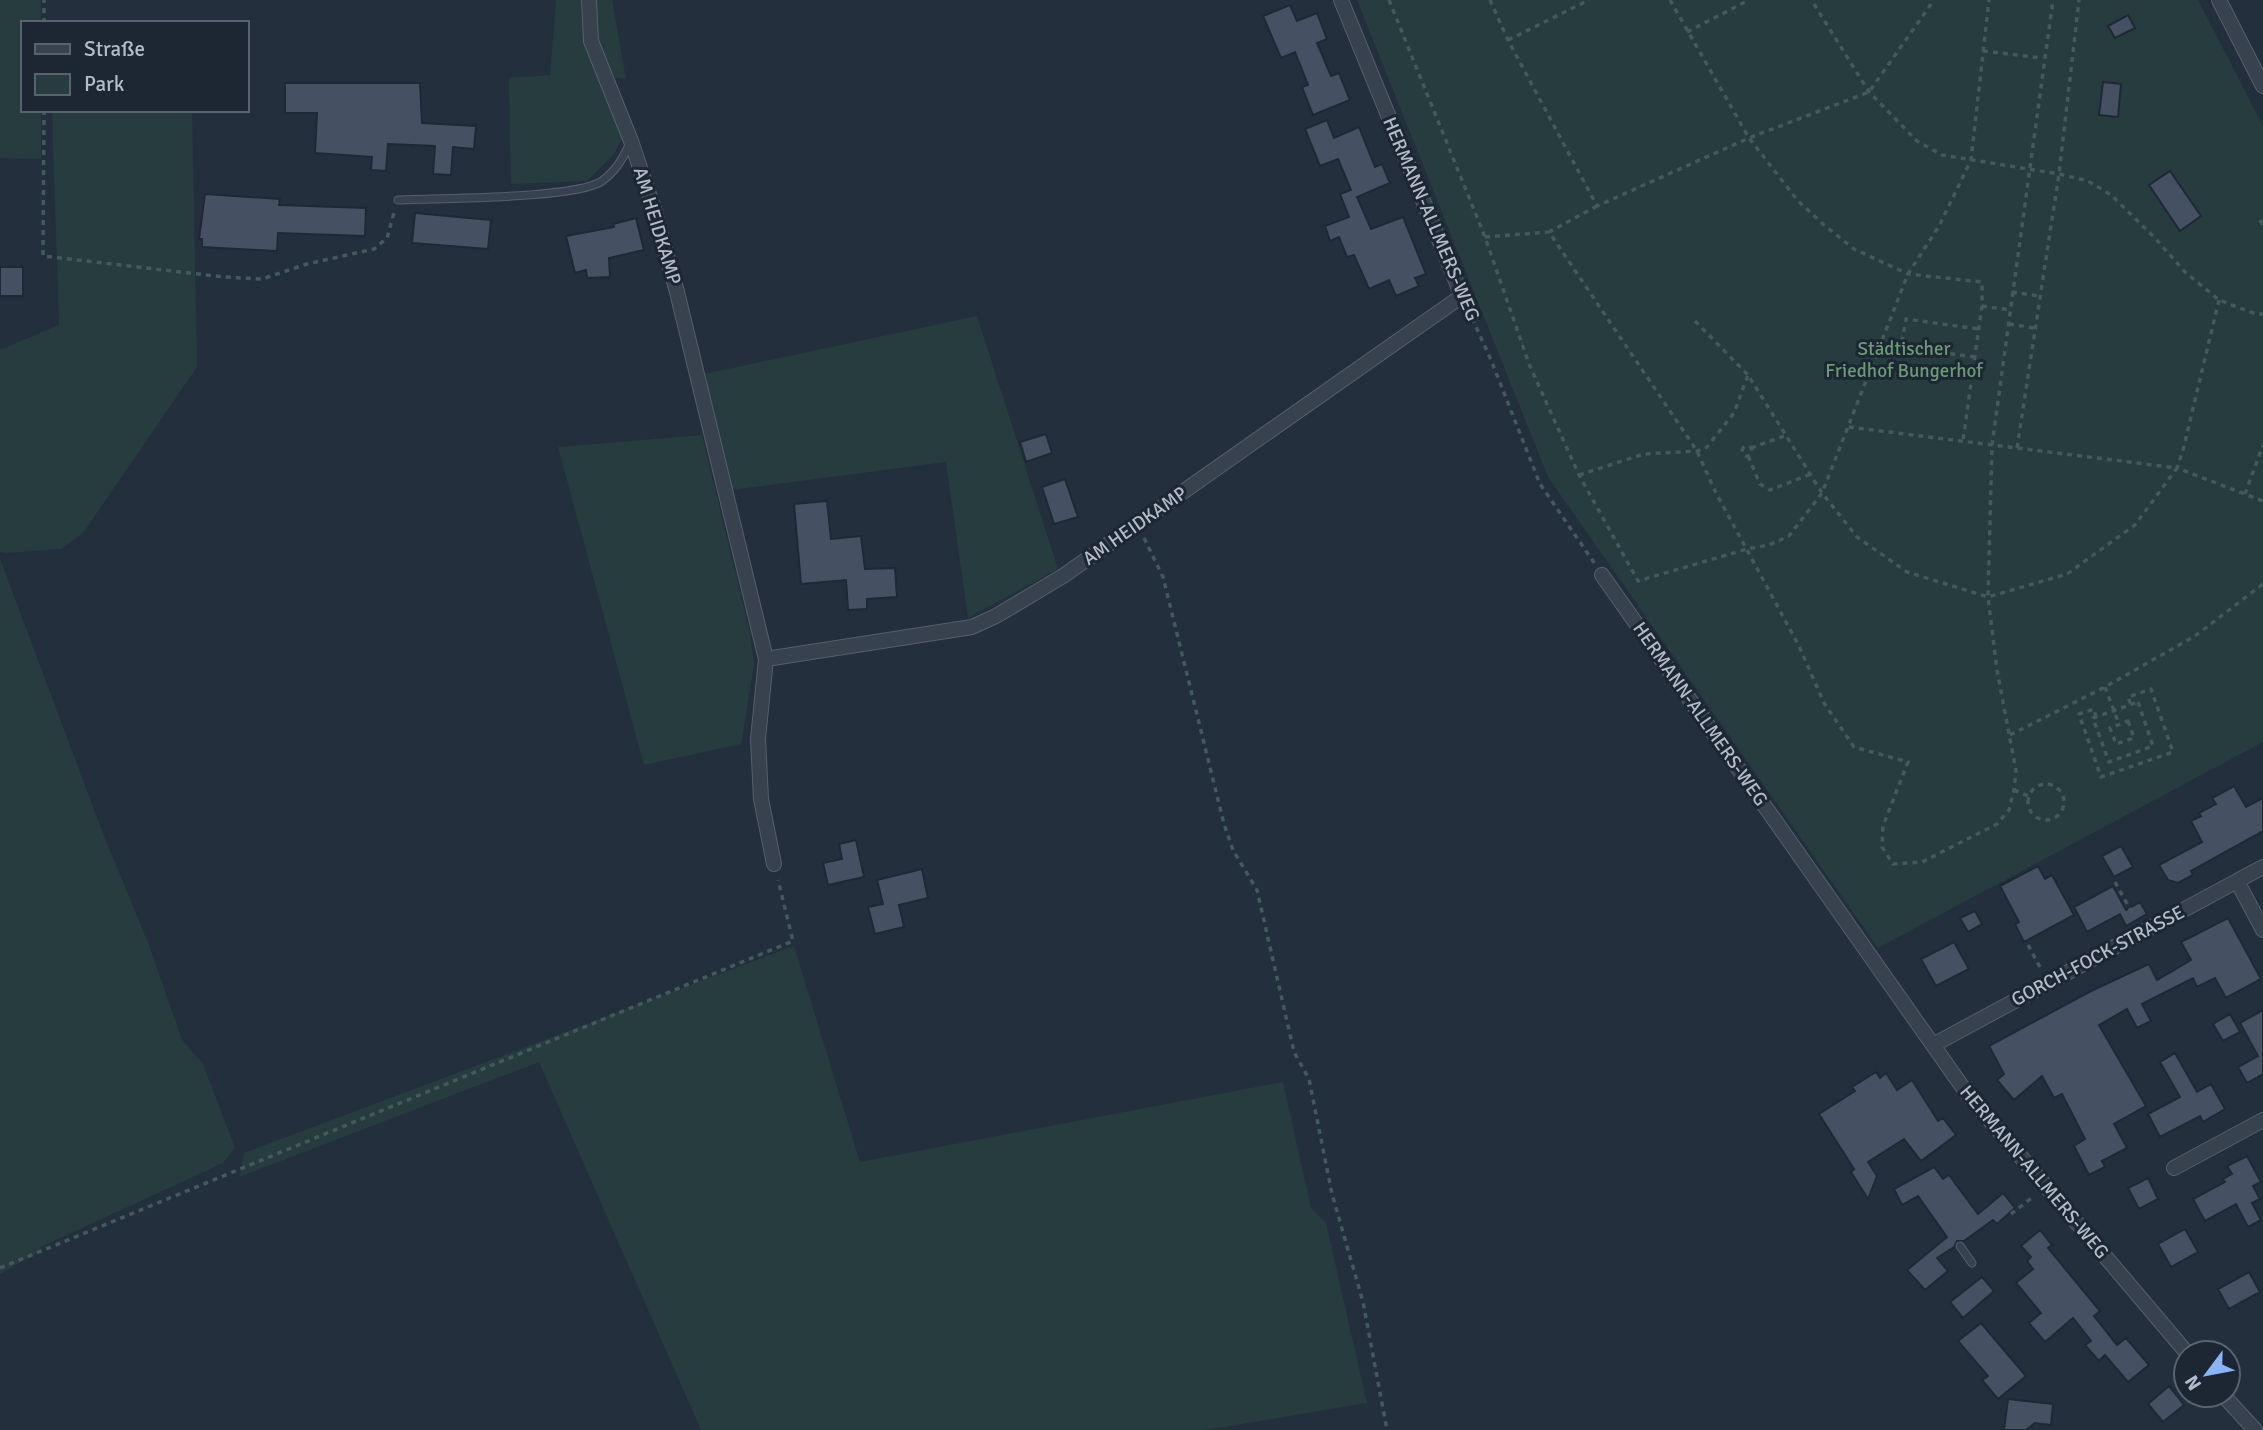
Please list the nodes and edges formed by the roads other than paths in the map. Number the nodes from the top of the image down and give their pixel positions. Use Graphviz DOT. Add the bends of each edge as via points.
graph roads {
  1 [pos="589,0"];
  2 [pos="1341,0"];
  3 [pos="2219,0"];
  4 [pos="2263,86"];
  5 [pos="631,141"];
  6 [pos="398,200"];
  7 [pos="1462,296"];
  8 [pos="1602,575"];
  9 [pos="766,659"];
  10 [pos="774,864"];
  11 [pos="2263,867"];
  12 [pos="2237,881"];
  13 [pos="2263,930"];
  14 [pos="1933,1045"];
  15 [pos="2263,1120"];
  16 [pos="2174,1168"];
  17 [pos="1961,1246"];
  18 [pos="1972,1263"];
  19 [pos="2175,1339"];
  20 [pos="2236,1409"];
  21 [pos="2255,1430"];
  1 -- 5 [label="street, AM HEIDKAMP" via="592,41"];
  2 -- 7 [label="street, HERMANN-ALLMERS-WEG"];
  3 -- 4 [label="street"];
  5 -- 6 [label="lane" via="618,166 600,183 558,193"];
  5 -- 9 [label="street, AM HEIDKAMP" via="677,292"];
  7 -- 9 [label="street, AM HEIDKAMP" via="1063,576 996,616 972,627"];
  8 -- 14 [label="street, HERMANN-ALLMERS-WEG"];
  9 -- 10 [label="street, AM HEIDKAMP" via="758,738 761,799"];
  11 -- 12 [label="street, GORCH-FOCK-STRASSE"];
  12 -- 13 [label="street"];
  12 -- 14 [label="street, GORCH-FOCK-STRASSE"];
  14 -- 19 [label="street, HERMANN-ALLMERS-WEG" via="1966,1092"];
  15 -- 16 [label="street"];
  17 -- 18 [label="lane"];
  20 -- 21 [label="street"];
}
